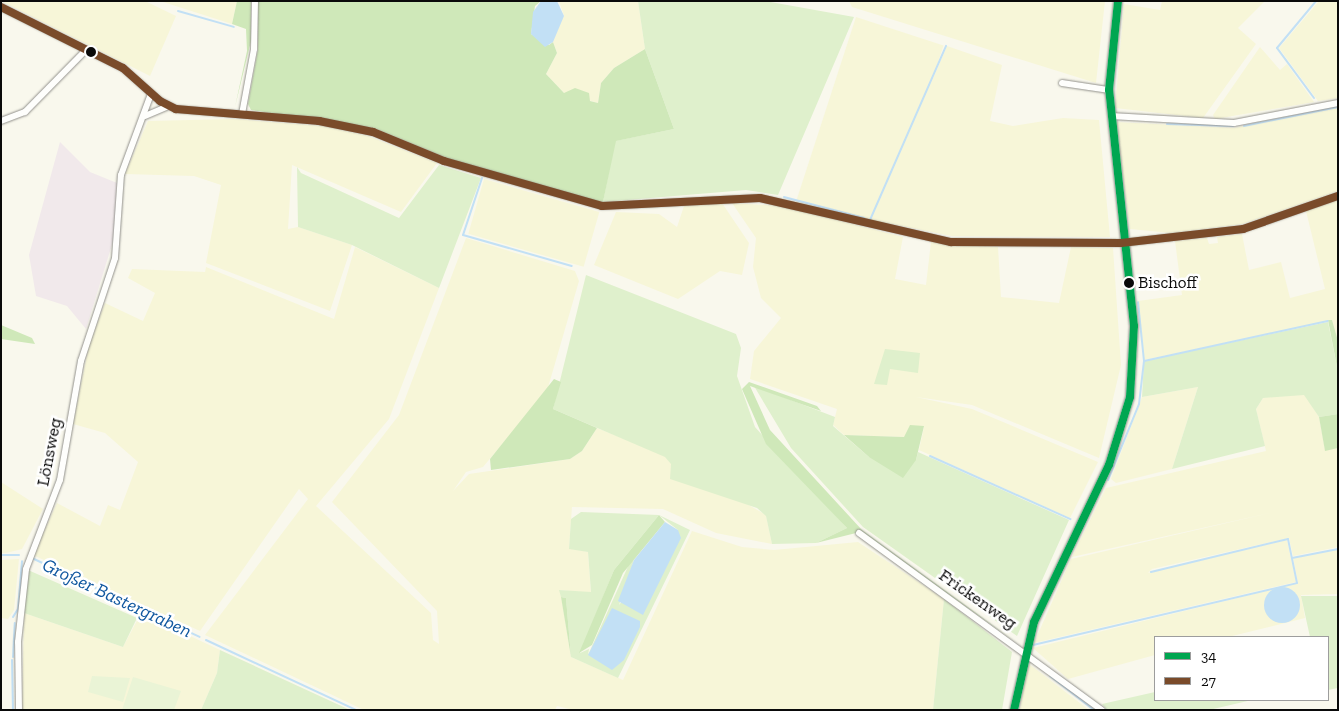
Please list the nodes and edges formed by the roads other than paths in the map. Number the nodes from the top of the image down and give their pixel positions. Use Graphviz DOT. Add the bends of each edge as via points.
graph roads {
  1 [pos="255,1"];
  2 [pos="1118,1"];
  3 [pos="1,7"];
  4 [pos="86,50"];
  5 [pos="1062,83"];
  6 [pos="1109,90"];
  7 [pos="151,94"];
  8 [pos="1338,103"];
  9 [pos="168,106"];
  10 [pos="242,114"];
  11 [pos="145,116"];
  12 [pos="1111,116"];
  13 [pos="1,121"];
  14 [pos="1338,196"];
  15 [pos="1125,242"];
  16 [pos="859,533"];
  17 [pos="1024,650"];
  18 [pos="19,710"];
  19 [pos="1014,710"];
  20 [pos="1102,710"];
  1 -- 10 [label="street" via="254,49"];
  2 -- 6 [label="street"];
  3 -- 4 [label="street"];
  4 -- 7 [label="street" via="123,68"];
  4 -- 13 [label="street" via="25,112"];
  5 -- 6 [label="street"];
  6 -- 12 [label="street"];
  7 -- 9 [label="street"];
  7 -- 11 [label="street, Lönsweg"];
  8 -- 12 [label="street" via="1234,123"];
  9 -- 10 [label="street"];
  9 -- 11 [label="street"];
  10 -- 15 [label="street" via="319,121 372,132 444,161 602,206 760,198 952,242"];
  11 -- 18 [label="street, Lönsweg" via="121,175 115,258 81,361 60,480 26,569 18,642"];
  12 -- 15 [label="street"];
  14 -- 15 [label="street" via="1243,229"];
  15 -- 17 [label="street" via="1135,351 1127,415 1109,465 1039,610"];
  16 -- 17 [label="street, Frickenweg"];
  17 -- 19 [label="street"];
  17 -- 20 [label="street, Frickenweg"];
}
